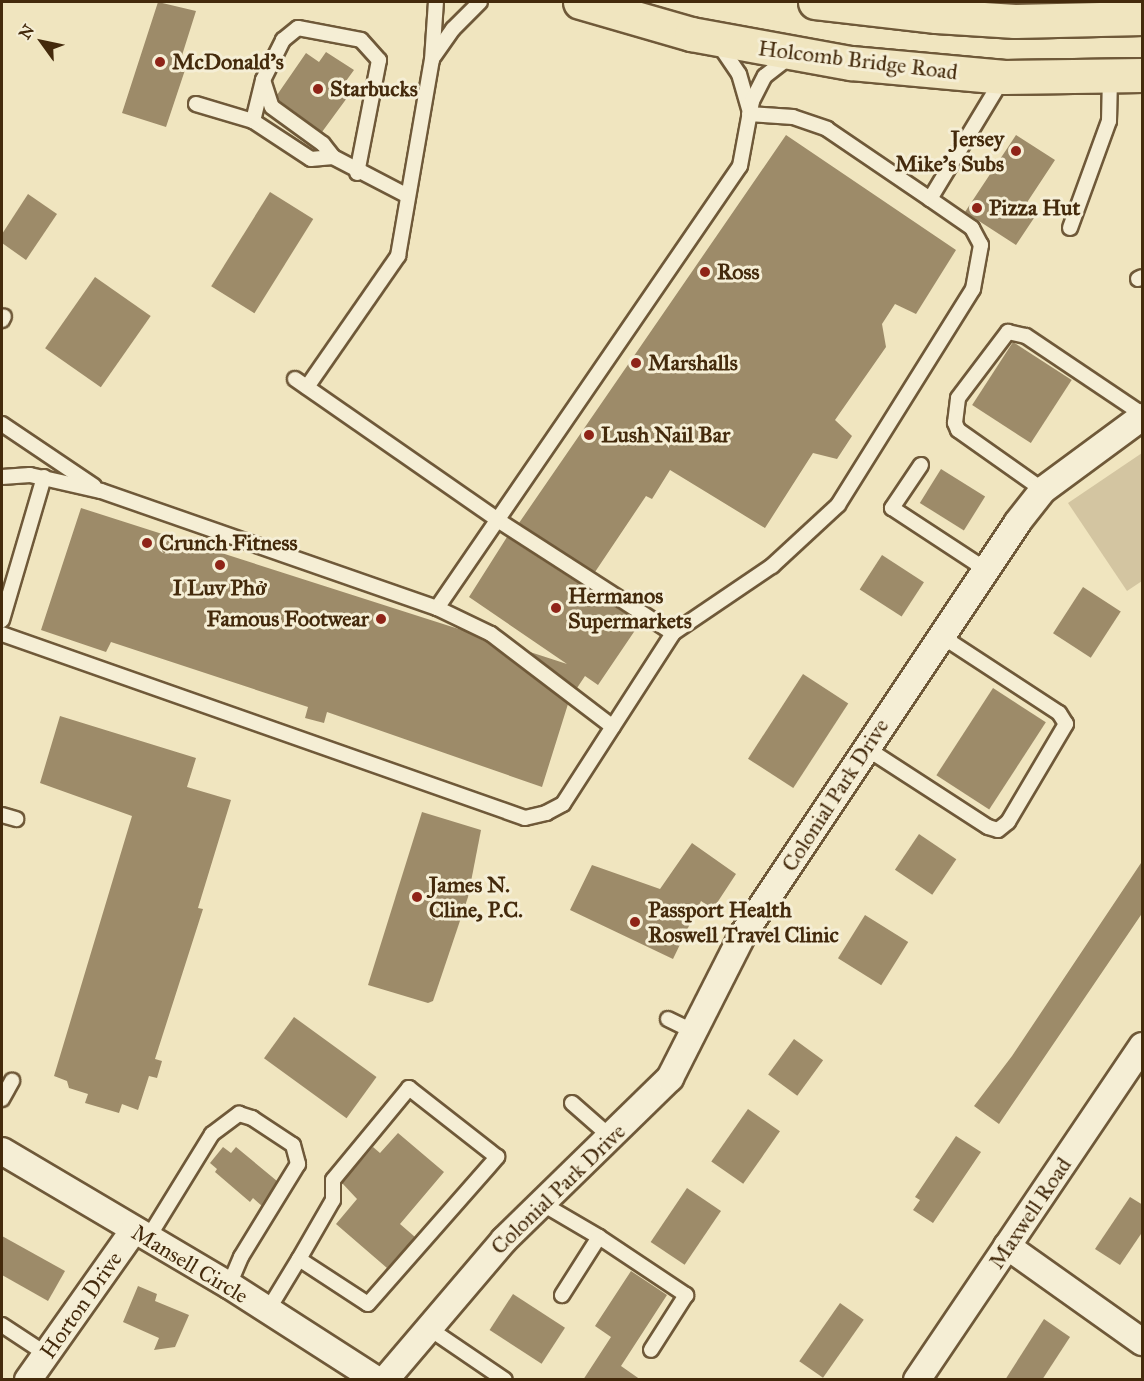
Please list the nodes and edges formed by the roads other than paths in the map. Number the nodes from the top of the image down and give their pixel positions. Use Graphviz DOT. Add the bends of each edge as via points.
graph roads {
  1 [pos="436,2"];
  2 [pos="480,2"];
  3 [pos="580,2"];
  4 [pos="814,2"];
  5 [pos="908,7"];
  6 [pos="973,10"];
  7 [pos="1041,11"];
  8 [pos="1143,18"];
  9 [pos="711,38"];
  10 [pos="793,54"];
  11 [pos="432,60"];
  12 [pos="1143,75"];
  13 [pos="1004,77"];
  14 [pos="1110,77"];
  15 [pos="263,80"];
  16 [pos="196,104"];
  17 [pos="749,114"];
  18 [pos="254,121"];
  19 [pos="333,157"];
  20 [pos="357,173"];
  21 [pos="406,195"];
  22 [pos="930,199"];
  23 [pos="1070,228"];
  24 [pos="1143,416"];
  25 [pos="2,424"];
  26 [pos="921,465"];
  27 [pos="2,477"];
  28 [pos="44,477"];
  29 [pos="1043,490"];
  30 [pos="101,491"];
  31 [pos="499,521"];
  32 [pos="985,569"];
  33 [pos="437,608"];
  34 [pos="2,620"];
  35 [pos="673,633"];
  36 [pos="2,634"];
  37 [pos="940,635"];
  38 [pos="613,727"];
  39 [pos="866,748"];
  40 [pos="2,815"];
  41 [pos="16,819"];
  42 [pos="668,1019"];
  43 [pos="693,1031"];
  44 [pos="1143,1046"];
  45 [pos="12,1081"];
  46 [pos="2,1099"];
  47 [pos="572,1103"];
  48 [pos="612,1138"];
  49 [pos="2,1151"];
  50 [pos="542,1203"];
  51 [pos="140,1234"];
  52 [pos="599,1237"];
  53 [pos="1007,1246"];
  54 [pos="299,1260"];
  55 [pos="229,1285"];
  56 [pos="562,1295"];
  57 [pos="268,1310"];
  58 [pos="2,1325"];
  59 [pos="427,1327"];
  60 [pos="1143,1342"];
  61 [pos="651,1350"];
  62 [pos="46,1354"];
  63 [pos="28,1380"];
  64 [pos="377,1380"];
  65 [pos="385,1380"];
  66 [pos="505,1380"];
  67 [pos="917,1380"];
  1 -- 11 [label="lane"];
  2 -- 11 [label="lane" via="453,29"];
  3 -- 9 [label="main road, Holcomb Bridge Road"];
  4 -- 5 [label="main road"];
  5 -- 6 [label="main road"];
  6 -- 7 [label="main road"];
  7 -- 8 [label="main road"];
  9 -- 10 [label="main road, Holcomb Bridge Road"];
  9 -- 17 [label="lane" via="723,48 739,74"];
  10 -- 13 [label="main road, Holcomb Bridge Road" via="930,72"];
  10 -- 17 [label="lane" via="765,76"];
  11 -- 21 [label="lane"];
  12 -- 14 [label="main road, Holcomb Bridge Road"];
  13 -- 14 [label="main road, Holcomb Bridge Road"];
  13 -- 22 [label="lane"];
  14 -- 23 [label="lane" via="1109,122"];
  15 -- 18 [label="lane"];
  15 -- 19 [label="lane" via="272,107 323,144"];
  15 -- 20 [label="lane" via="283,40 298,28 361,40 371,47 379,60"];
  16 -- 18 [label="lane"];
  17 -- 22 [label="lane" via="793,117 827,129"];
  17 -- 31 [label="lane" via="740,166"];
  18 -- 19 [label="lane" via="311,159"];
  19 -- 20 [label="lane"];
  20 -- 21 [label="lane"];
  21 -- 31 [label="lane" via="398,255 301,383"];
  22 -- 35 [label="lane" via="972,228 981,245 973,289 838,505 772,566"];
  24 -- 29 [label="street, Colonial Park Drive"];
  24 -- 29 [label="lane" via="1026,336 1008,332 958,398 955,423 958,430"];
  25 -- 30 [label="lane"];
  26 -- 32 [label="lane" via="892,508"];
  27 -- 28 [label="lane"];
  28 -- 30 [label="lane"];
  28 -- 34 [label="lane"];
  29 -- 32 [label="street, Colonial Park Drive"];
  30 -- 33 [label="lane"];
  31 -- 33 [label="lane"];
  31 -- 35 [label="lane"];
  32 -- 37 [label="street, Colonial Park Drive"];
  33 -- 38 [label="lane" via="490,634"];
  35 -- 38 [label="lane"];
  36 -- 38 [label="lane" via="525,818 563,804"];
  37 -- 39 [label="street, Colonial Park Drive"];
  37 -- 39 [label="lane" via="1059,713 1066,724 1008,822 998,830 988,827"];
  39 -- 43 [label="street, Colonial Park Drive" via="742,936"];
  40 -- 41 [label="lane"];
  42 -- 43 [label="lane"];
  43 -- 48 [label="street, Colonial Park Drive" via="670,1078"];
  44 -- 53 [label="street, Maxwell Road"];
  45 -- 46 [label="lane"];
  47 -- 48 [label="lane"];
  48 -- 50 [label="street, Colonial Park Drive"];
  49 -- 51 [label="street, Mansell Circle"];
  50 -- 52 [label="lane"];
  50 -- 59 [label="street, Colonial Park Drive"];
  51 -- 55 [label="street, Mansell Circle"];
  51 -- 55 [label="lane" via="212,1134 239,1114 252,1119 293,1145 298,1164 241,1257"];
  51 -- 62 [label="street, Horton Drive"];
  52 -- 56 [label="lane"];
  52 -- 61 [label="lane" via="686,1295"];
  53 -- 60 [label="street"];
  53 -- 67 [label="street, Maxwell Road"];
  54 -- 54 [label="lane" via="368,1304 496,1157 409,1088 333,1180 333,1200"];
  54 -- 57 [label="lane"];
  55 -- 57 [label="street, Mansell Circle"];
  57 -- 64 [label="street, Mansell Circle"];
  58 -- 62 [label="lane"];
  59 -- 65 [label="street, Colonial Park Drive"];
  59 -- 66 [label="lane"];
  62 -- 63 [label="street, Horton Drive"];
}
